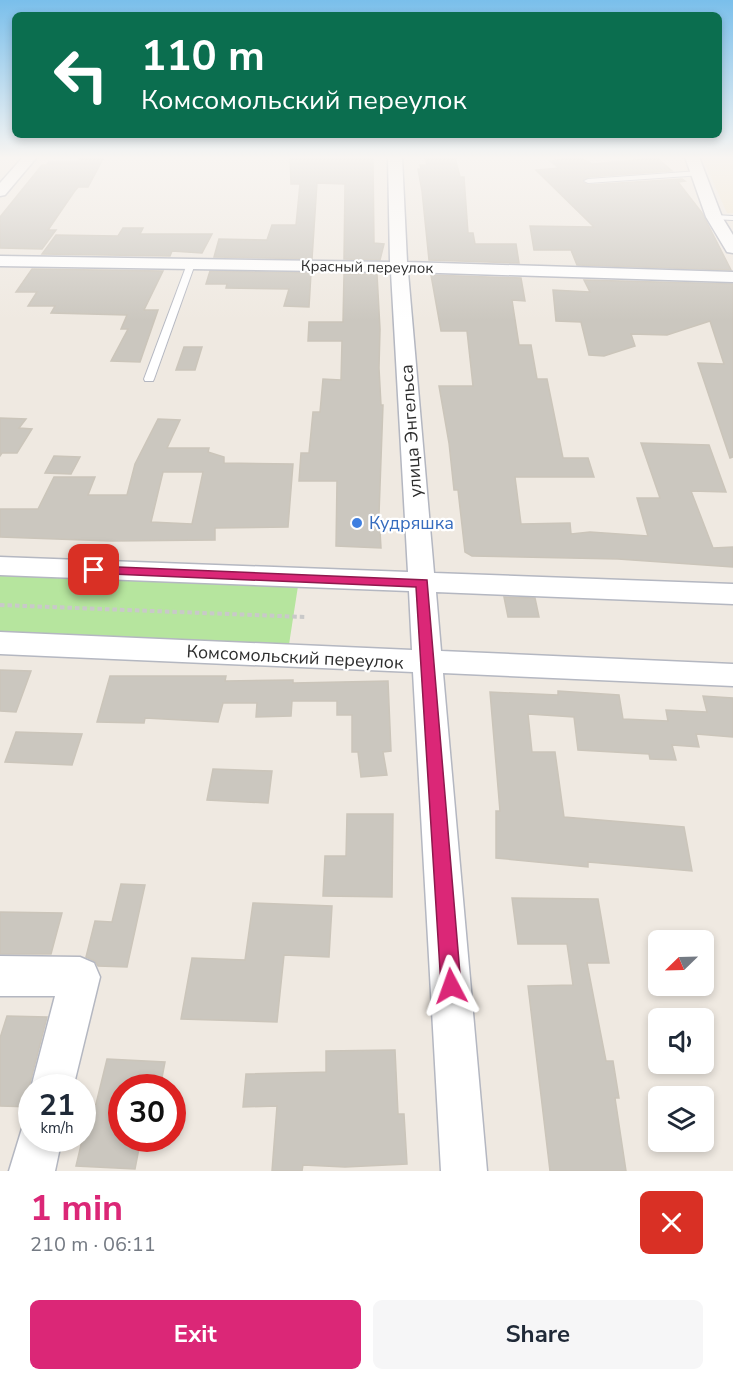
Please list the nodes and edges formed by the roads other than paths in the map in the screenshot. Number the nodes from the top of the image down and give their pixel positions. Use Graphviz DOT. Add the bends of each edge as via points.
graph roads {
  1 [pos="397,212"];
  2 [pos="712,212"];
  3 [pos="714,217"];
  4 [pos="733,218"];
  5 [pos="733,248"];
  6 [pos="0,261"];
  7 [pos="191,264"];
  8 [pos="399,267"];
  9 [pos="733,277"];
  10 [pos="149,379"];
  11 [pos="0,566"];
  12 [pos="422,583"];
  13 [pos="733,594"];
  14 [pos="0,644"];
  15 [pos="428,663"];
  16 [pos="733,675"];
  17 [pos="0,976"];
  18 [pos="56,1074"];
  19 [pos="37,1152"];
  20 [pos="32,1171"];
  21 [pos="464,1171"];
  1 -- 8 [label="street, улица Энгельса"];
  2 -- 3 [label="street"];
  3 -- 4 [label="lane"];
  3 -- 5 [label="street"];
  6 -- 7 [label="street, Красный переулок"];
  7 -- 8 [label="street, Красный переулок"];
  7 -- 10 [label="lane"];
  8 -- 9 [label="street, Красный переулок"];
  8 -- 12 [label="street, улица Энгельса"];
  11 -- 12 [label="street"];
  12 -- 13 [label="street"];
  12 -- 15 [label="street, улица Энгельса"];
  14 -- 15 [label="street, Комсомольский переулок"];
  15 -- 16 [label="street, Комсомольский переулок"];
  15 -- 21 [label="street, улица Энгельса"];
  17 -- 18 [label="street" via="80,977"];
  19 -- 20 [label="street"];
}
